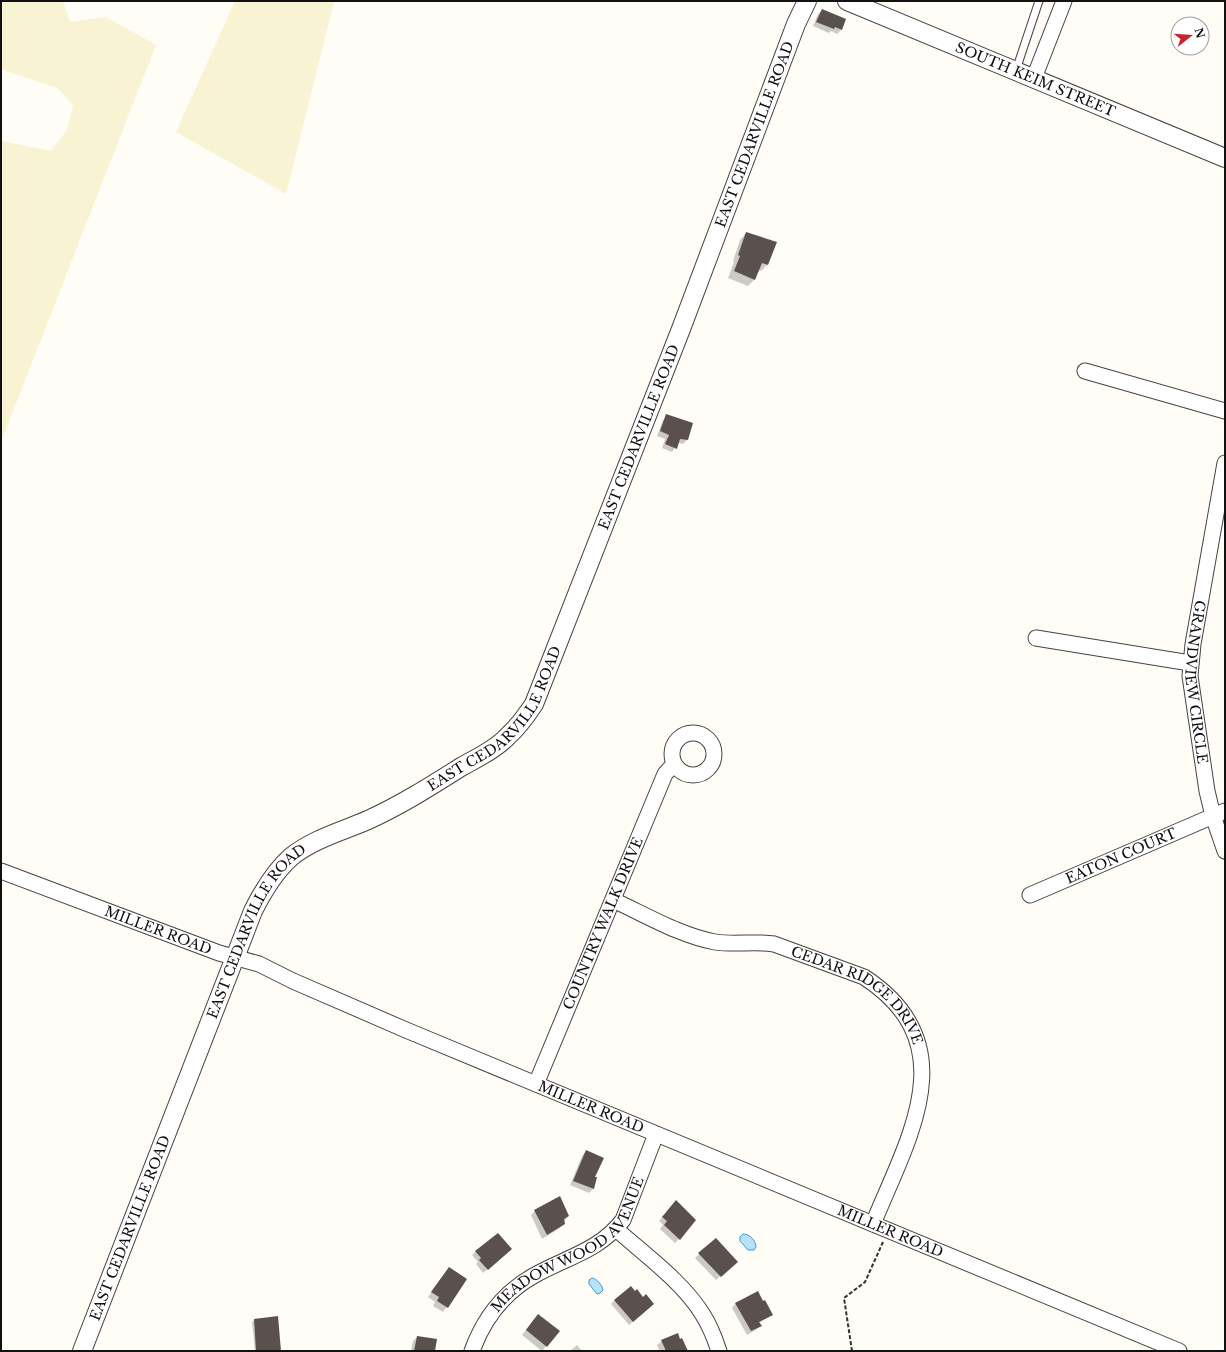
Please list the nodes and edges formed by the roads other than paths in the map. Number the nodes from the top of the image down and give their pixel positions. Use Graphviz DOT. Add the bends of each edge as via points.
graph roads {
  1 [pos="807,1"];
  2 [pos="847,1"];
  3 [pos="1039,1"];
  4 [pos="1064,1"];
  5 [pos="1015,70"];
  6 [pos="1034,78"];
  7 [pos="1225,158"];
  8 [pos="1085,371"];
  9 [pos="1225,411"];
  10 [pos="1225,463"];
  11 [pos="1036,638"];
  12 [pos="1190,663"];
  13 [pos="674,764"];
  14 [pos="1219,814"];
  15 [pos="1225,851"];
  16 [pos="1,871"];
  17 [pos="1030,895"];
  18 [pos="613,900"];
  19 [pos="235,958"];
  20 [pos="536,1084"];
  21 [pos="656,1134"];
  22 [pos="873,1224"];
  23 [pos="616,1230"];
  24 [pos="82,1351"];
  25 [pos="472,1351"];
  26 [pos="719,1351"];
  27 [pos="1179,1351"];
  1 -- 19 [label="street, EAST CEDARVILLE ROAD" via="534,704 508,737 492,748 411,798 292,856 278,869 266,886 253,911"];
  2 -- 5 [label="street, SOUTH KEIM STREET"];
  3 -- 5 [label="lane"];
  4 -- 6 [label="street"];
  5 -- 6 [label="street, SOUTH KEIM STREET"];
  6 -- 7 [label="street, SOUTH KEIM STREET"];
  8 -- 9 [label="street"];
  10 -- 12 [label="street, GRANDVIEW CIRCLE"];
  11 -- 12 [label="street"];
  12 -- 14 [label="street, GRANDVIEW CIRCLE" via="1192,696 1207,791"];
  13 -- 18 [label="street, COUNTRY WALK DRIVE" via="665,774"];
  14 -- 15 [label="street, GRANDVIEW CIRCLE"];
  14 -- 17 [label="street, EATON COURT"];
  16 -- 19 [label="street, MILLER ROAD"];
  18 -- 20 [label="street, COUNTRY WALK DRIVE"];
  18 -- 22 [label="street, CEDAR RIDGE DRIVE" via="700,938 716,942 774,944 864,977 877,985 901,1010 911,1026 921,1054 922,1090 916,1121"];
  19 -- 20 [label="street, MILLER ROAD" via="258,964 313,990"];
  19 -- 24 [label="street, EAST CEDARVILLE ROAD"];
  20 -- 21 [label="street, MILLER ROAD"];
  21 -- 22 [label="street, MILLER ROAD"];
  21 -- 23 [label="street, MEADOW WOOD AVENUE" via="623,1220"];
  22 -- 27 [label="street, MILLER ROAD"];
  23 -- 25 [label="street, MEADOW WOOD AVENUE" via="593,1248 535,1274 514,1288 496,1306 480,1331"];
  23 -- 26 [label="street" via="690,1297 703,1314"];
}
